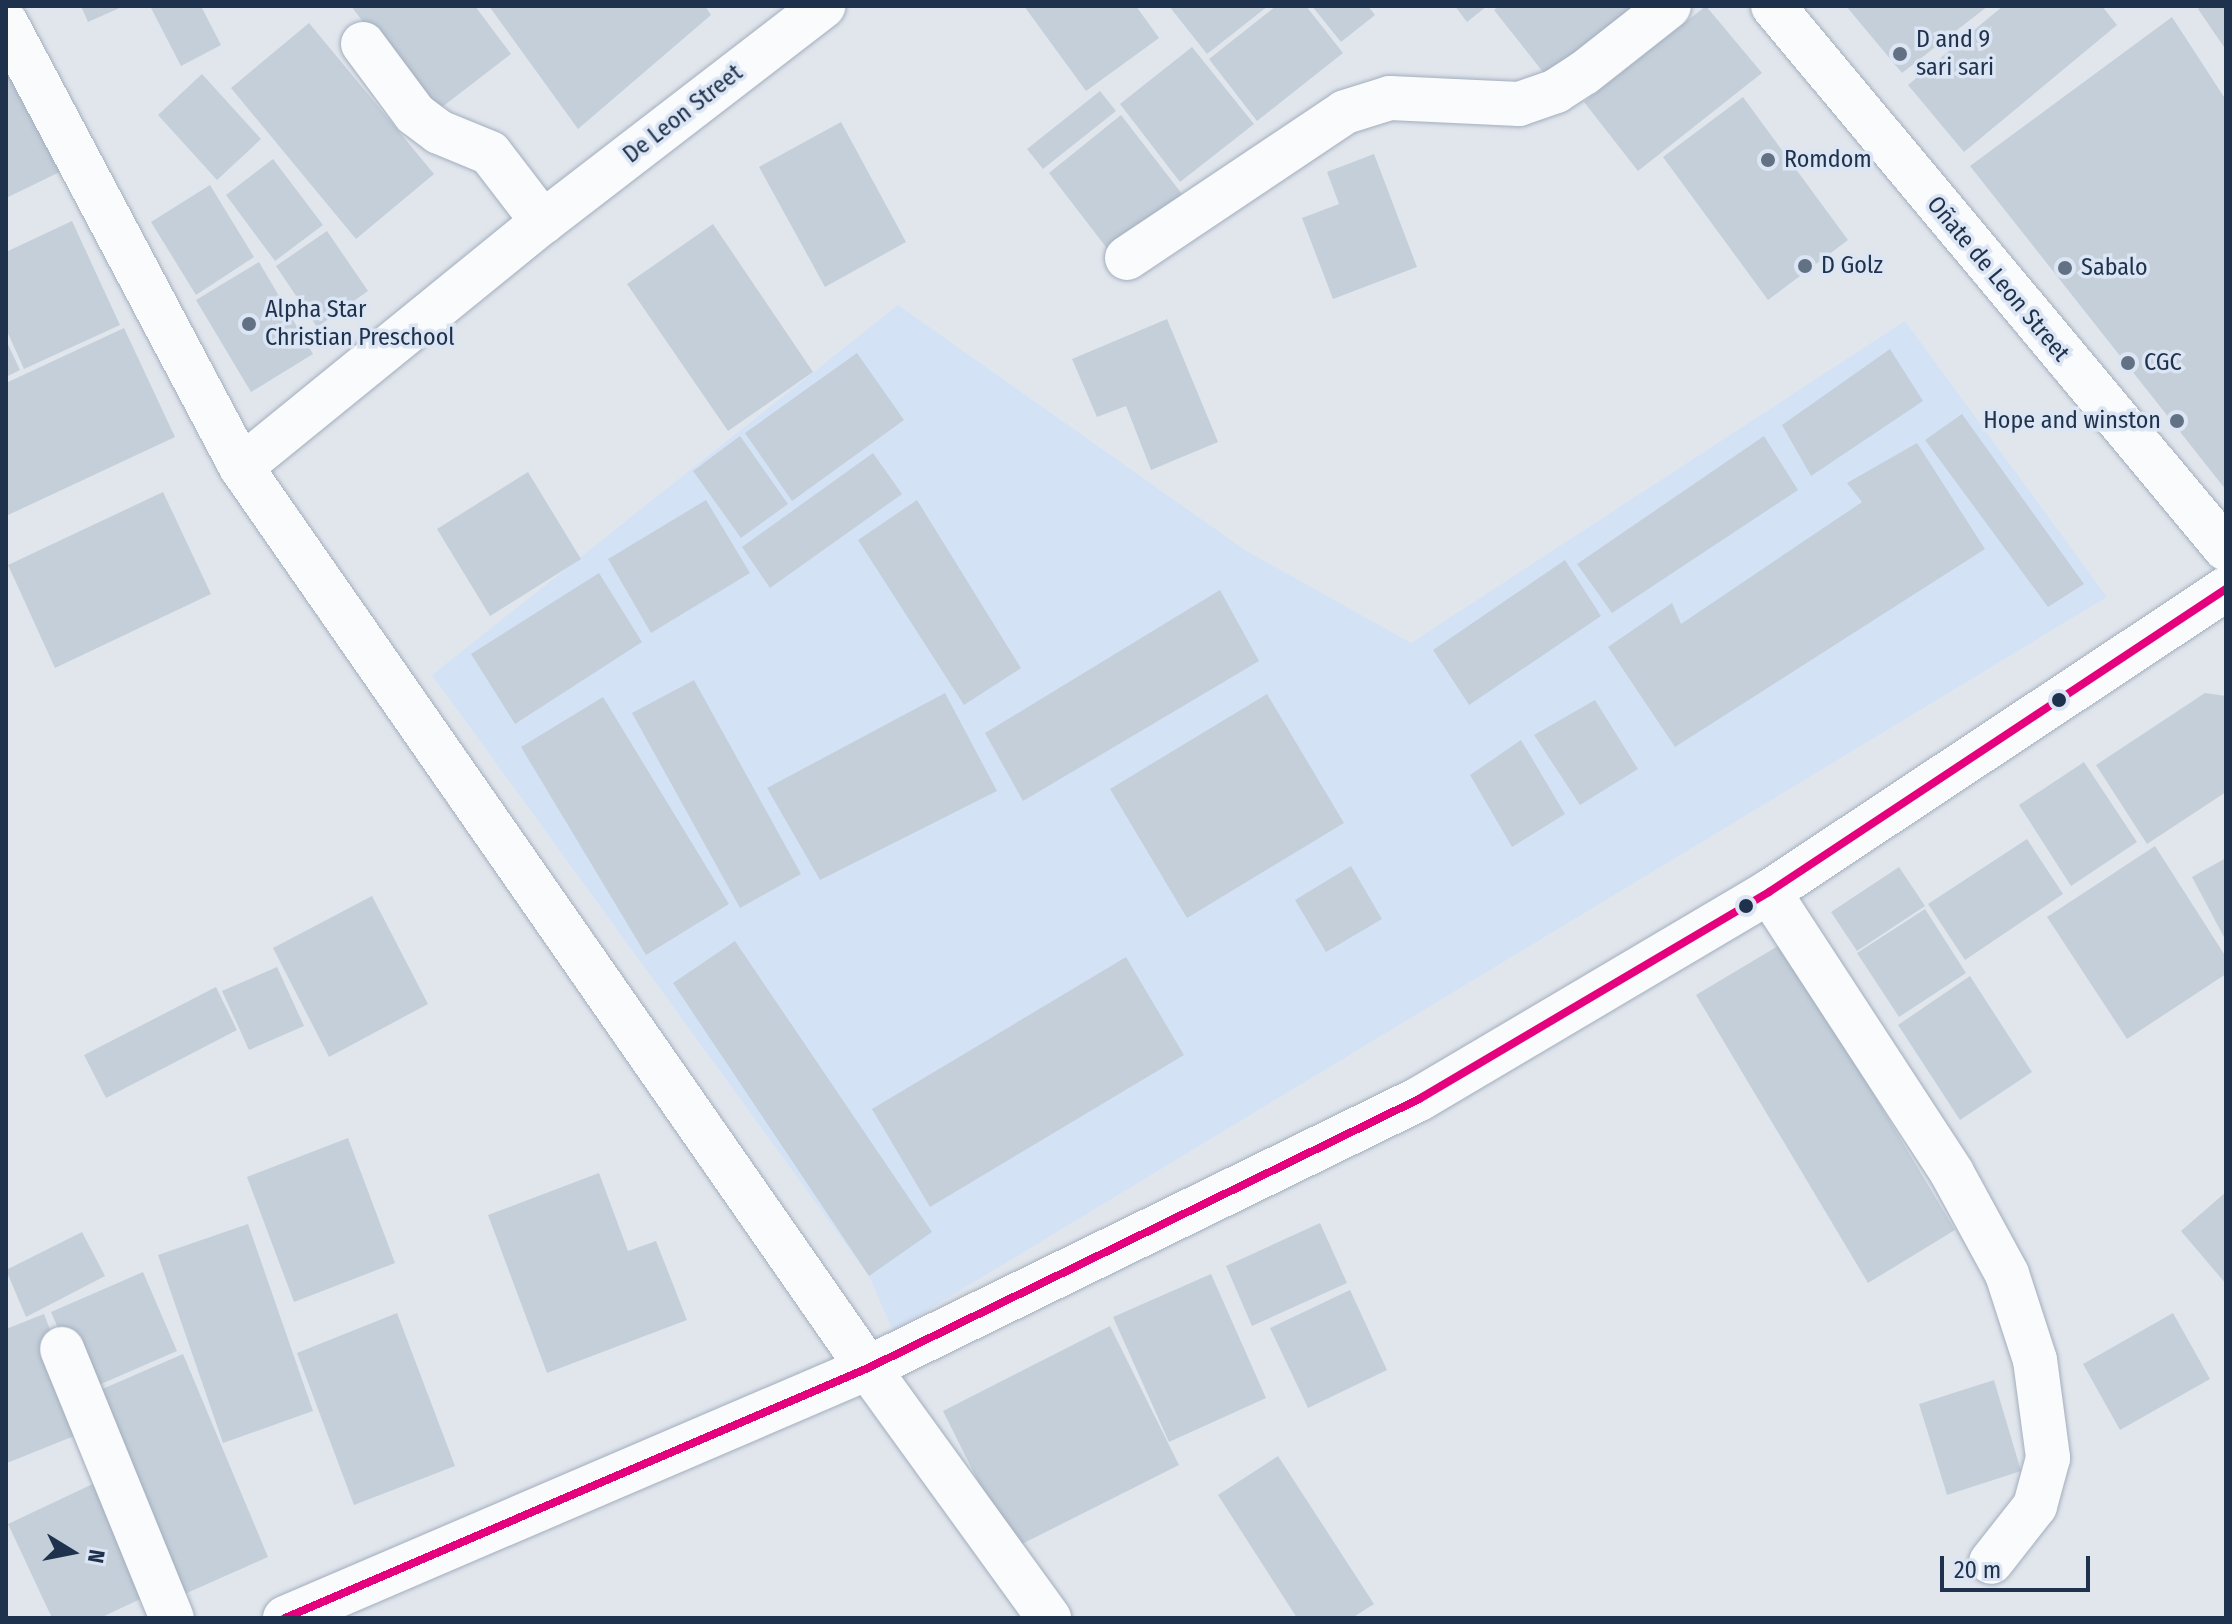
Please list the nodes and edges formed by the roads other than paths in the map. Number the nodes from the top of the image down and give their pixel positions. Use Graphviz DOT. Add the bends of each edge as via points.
graph roads {
  1 [pos="823,6"];
  2 [pos="1669,6"];
  3 [pos="1773,6"];
  4 [pos="6,23"];
  5 [pos="363,44"];
  6 [pos="543,222"];
  7 [pos="1127,258"];
  8 [pos="241,467"];
  9 [pos="2226,549"];
  10 [pos="2226,589"];
  11 [pos="1769,892"];
  12 [pos="62,1349"];
  13 [pos="868,1368"];
  14 [pos="1991,1562"];
  15 [pos="172,1618"];
  16 [pos="285,1618"];
  17 [pos="1049,1618"];
  1 -- 6 [label="street, De Leon Street"];
  2 -- 7 [label="street" via="1574,79 1519,104 1390,98 1345,112"];
  3 -- 9 [label="street, Oñate de Leon Street"];
  4 -- 8 [label="street"];
  5 -- 6 [label="street" via="415,114 439,132 490,153"];
  6 -- 8 [label="street, De Leon Street"];
  8 -- 13 [label="street"];
  10 -- 11 [label="street"];
  11 -- 13 [label="street" via="1419,1099"];
  11 -- 14 [label="street" via="1952,1173 2007,1274 2035,1360 2048,1458 2035,1506"];
  12 -- 15 [label="street"];
  13 -- 16 [label="street"];
  13 -- 17 [label="street"];
}
